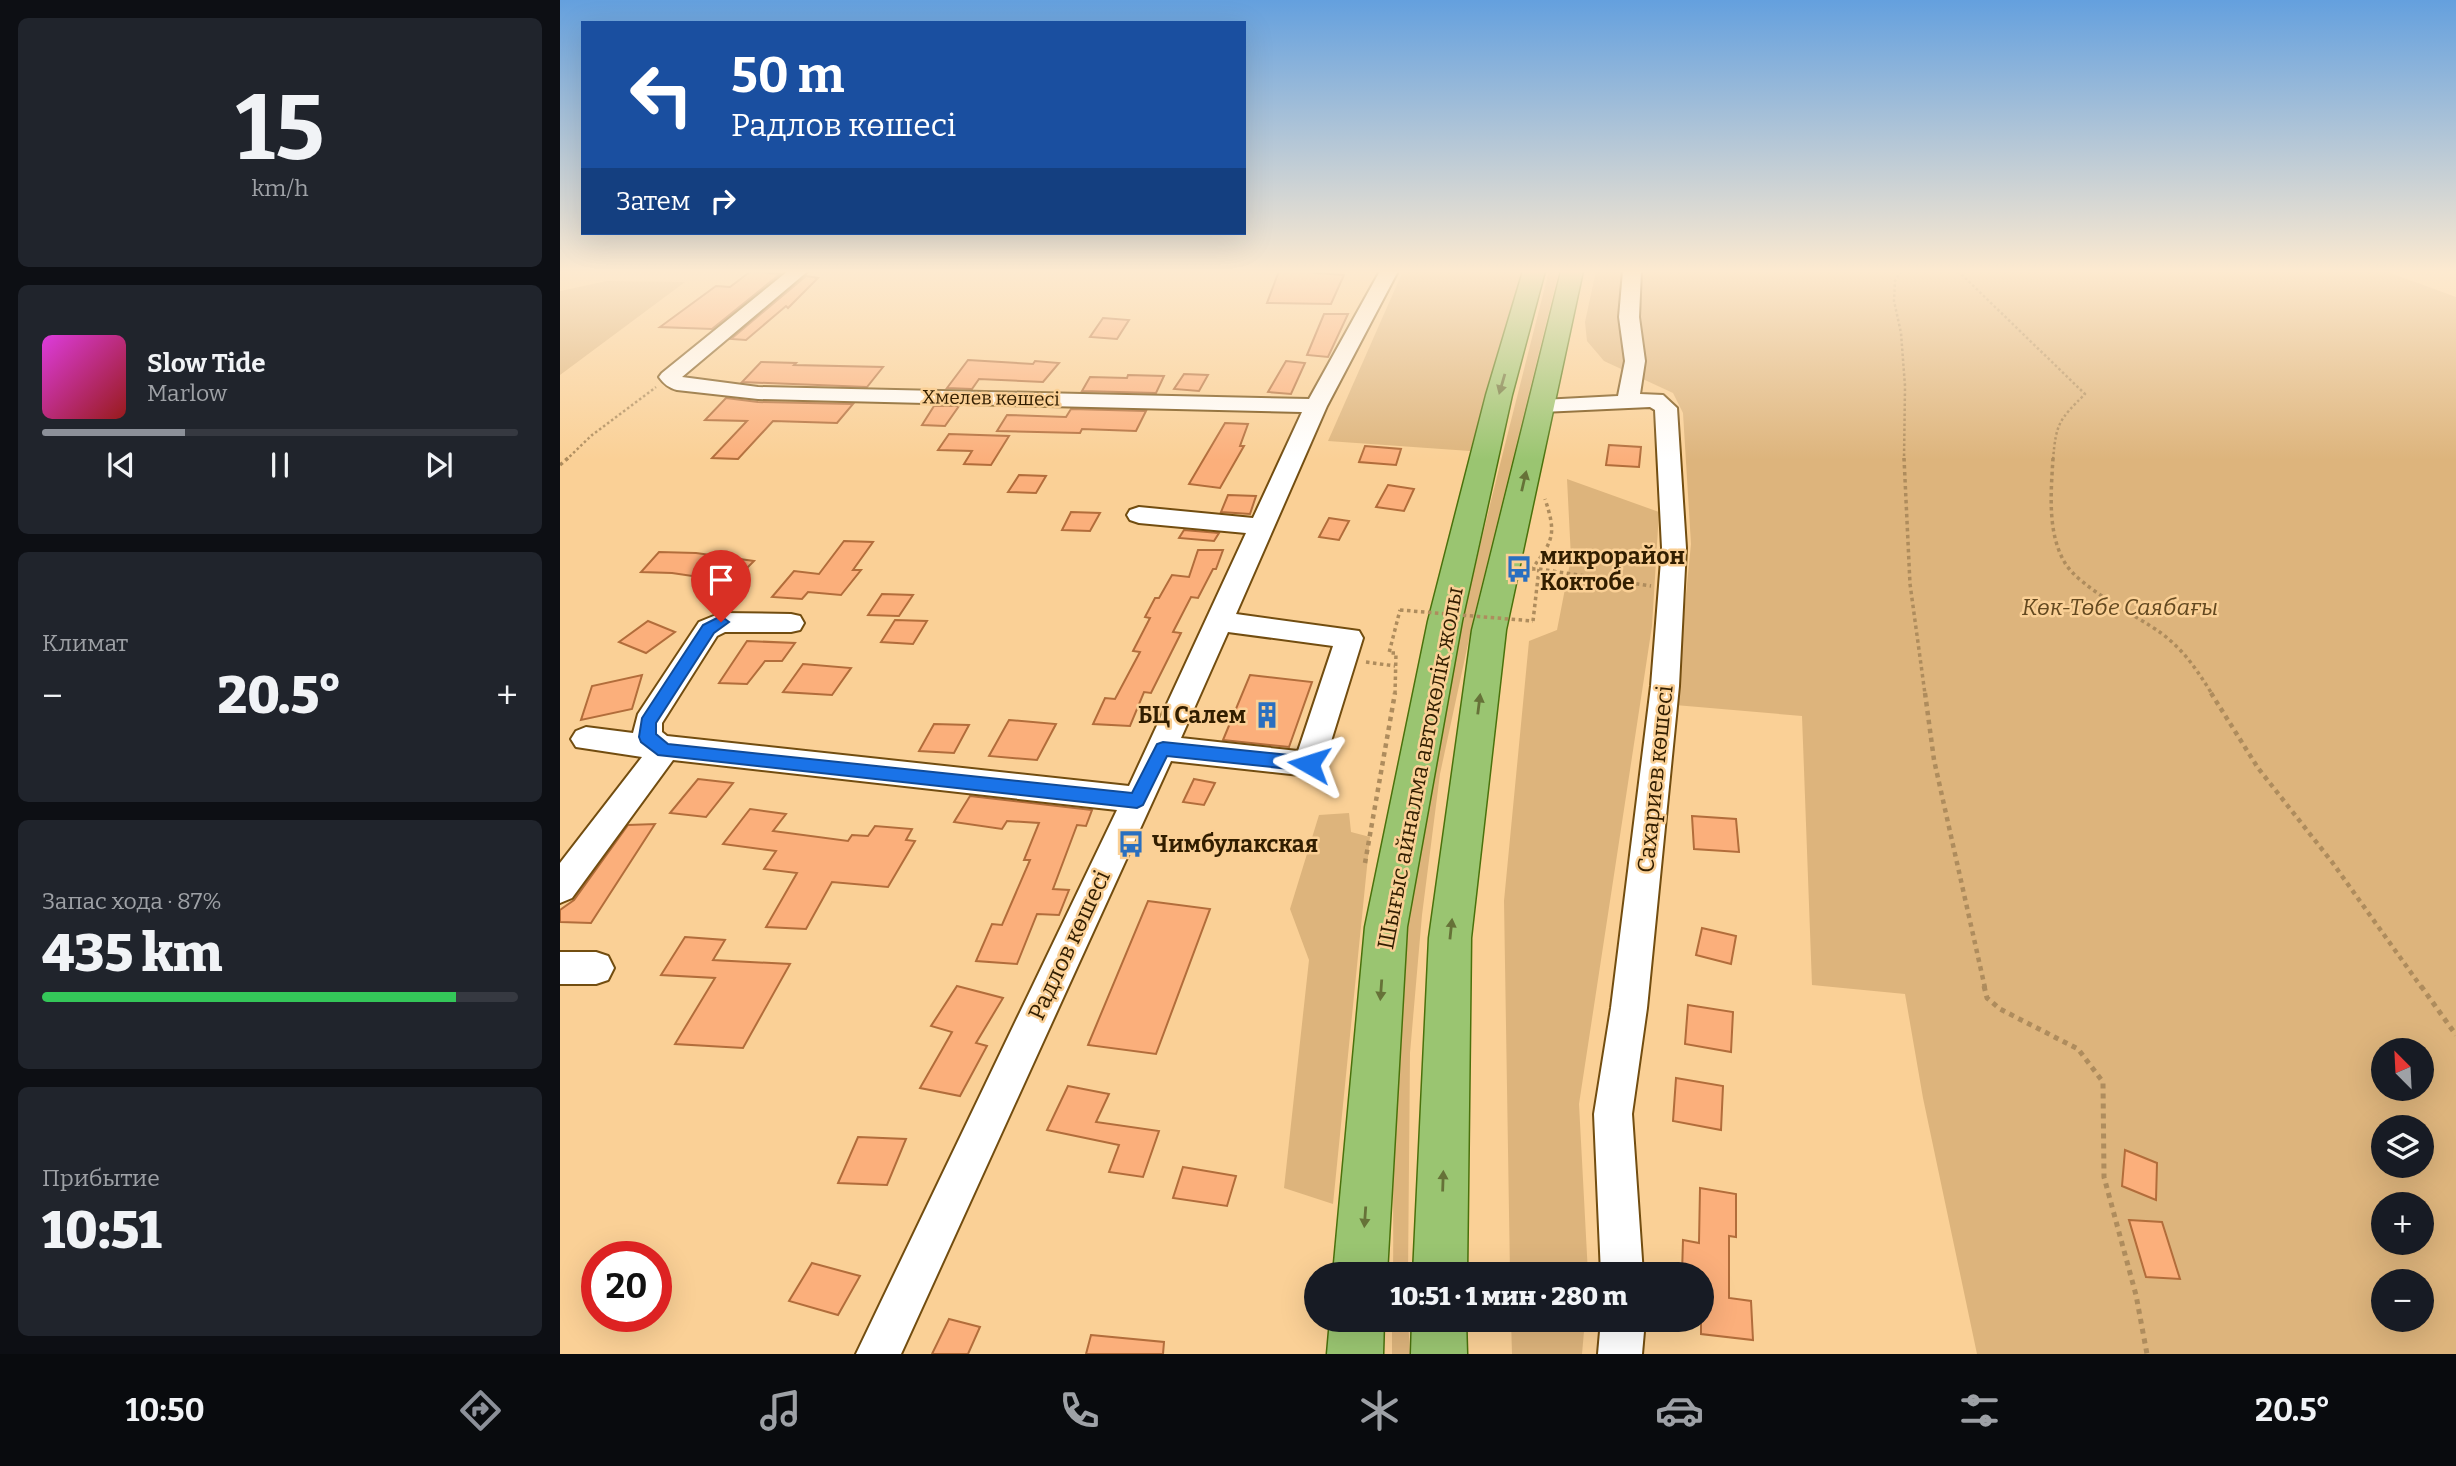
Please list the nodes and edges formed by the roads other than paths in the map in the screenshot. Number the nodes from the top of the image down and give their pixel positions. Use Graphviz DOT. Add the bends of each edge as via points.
graph roads {
  1 [pos="721,334"];
  2 [pos="1355,334"];
  3 [pos="1516,334"];
  4 [pos="1558,334"];
  5 [pos="1631,334"];
  6 [pos="1628,401"];
  7 [pos="1316,406"];
  8 [pos="1542,406"];
  9 [pos="1139,515"];
  10 [pos="1261,527"];
  11 [pos="1219,621"];
  12 [pos="791,623"];
  13 [pos="586,739"];
  14 [pos="1163,748"];
  15 [pos="664,750"];
  16 [pos="1137,800"];
  17 [pos="560,888"];
  18 [pos="560,968"];
  19 [pos="596,968"];
  20 [pos="1361,1262"];
  21 [pos="1440,1262"];
  22 [pos="1621,1262"];
  23 [pos="1356,1332"];
  24 [pos="1439,1332"];
  25 [pos="1622,1332"];
  26 [pos="878,1354"];
  27 [pos="1355,1354"];
  28 [pos="1440,1354"];
  29 [pos="1620,1354"];
  1 -- 7 [label="street, Хмелев көшесі" via="668,377 677,384 758,393"];
  2 -- 7 [label="street, Радлов көшесі"];
  3 -- 20 [label="main road, Шығыс айналма автокөлік жолы, one-way" via="1448,610 1386,927"];
  4 -- 8 [label="main road"];
  5 -- 6 [label="street" via="1635,361"];
  6 -- 8 [label="street, Сахариев көшесі"];
  6 -- 22 [label="street, Сахариев көшесі" via="1655,400 1666,408 1674,548 1655,794 1613,1114"];
  7 -- 10 [label="street, Радлов көшесі"];
  21 -- 8 [label="main road, one-way" via="1450,937 1489,630"];
  9 -- 10 [label="street"];
  10 -- 11 [label="street, Радлов көшесі"];
  11 -- 14 [label="street, Радлов көшесі"];
  11 -- 14 [label="street" via="1349,638 1309,764"];
  12 -- 15 [label="street" via="721,622 708,629 648,722 647,737"];
  13 -- 15 [label="street"];
  14 -- 16 [label="street, Радлов көшесі"];
  15 -- 16 [label="street"];
  15 -- 17 [label="street"];
  16 -- 26 [label="street, Радлов көшесі"];
  18 -- 19 [label="street"];
  23 -- 27 [label="main road"];
  24 -- 28 [label="main road"];
  25 -- 29 [label="street"];
}
